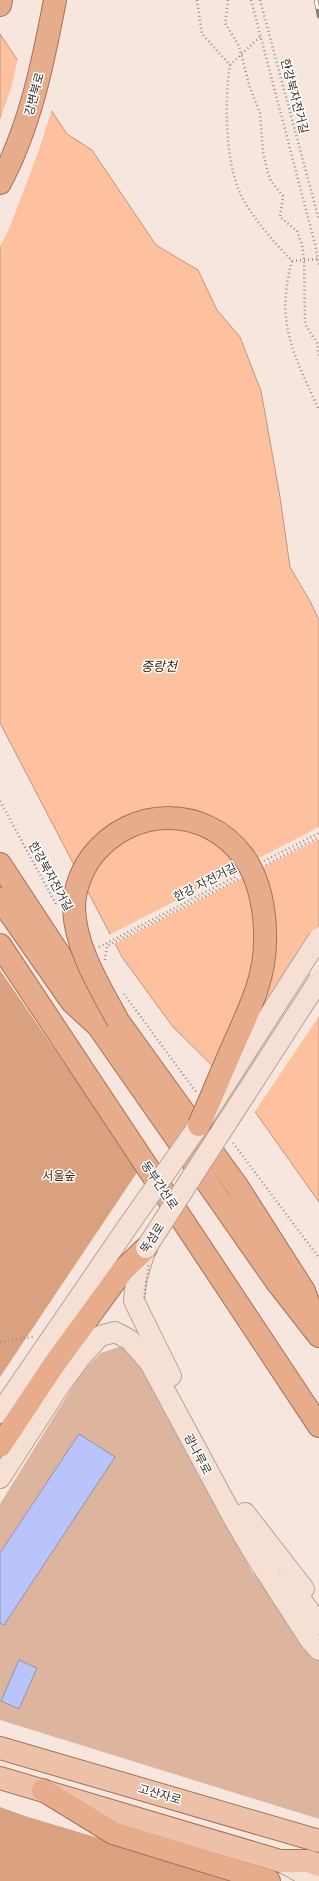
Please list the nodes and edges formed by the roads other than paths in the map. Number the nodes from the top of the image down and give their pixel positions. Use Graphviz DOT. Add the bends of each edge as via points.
graph roads {
  1 [pos="1,0"];
  2 [pos="55,0"];
  3 [pos="0,5"];
  4 [pos="14,157"];
  5 [pos="0,183"];
  6 [pos="0,197"];
  7 [pos="0,864"];
  8 [pos="0,899"];
  9 [pos="319,938"];
  10 [pos="0,945"];
  11 [pos="319,980"];
  12 [pos="108,1024"];
  13 [pos="199,1125"];
  14 [pos="146,1248"];
  15 [pos="319,1335"];
  16 [pos="60,1385"];
  17 [pos="0,1413"];
  18 [pos="319,1426"];
  19 [pos="0,1446"];
  20 [pos="0,1478"];
  21 [pos="245,1513"];
  22 [pos="319,1608"];
  23 [pos="319,1624"];
  24 [pos="319,1650"];
  25 [pos="3,1748"];
  26 [pos="0,1778"];
  27 [pos="43,1790"];
  28 [pos="319,1841"];
  29 [pos="280,1861"];
  30 [pos="319,1864"];
  31 [pos="319,1879"];
  32 [pos="269,1881"];
  1 -- 3 [label="highway"];
  2 -- 4 [label="highway, 강변북로" via="40,73"];
  4 -- 5 [label="highway, 강변북로"];
  4 -- 6 [label="highway"];
  7 -- 12 [label="highway"];
  8 -- 12 [label="highway" via="72,1002"];
  9 -- 13 [label="main road, bridge"];
  10 -- 18 [label="highway, 동부간선로"];
  11 -- 14 [label="main road, 뚝섬로, bridge"];
  12 -- 13 [label="highway, bridge" via="75,922 76,892 85,867 108,839 138,822 174,818 196,822 217,831 236,847 251,870 263,911 265,941 262,971 253,1001"];
  12 -- 15 [label="highway" via="241,1193 304,1291"];
  13 -- 17 [label="main road, bridge" via="52,1334"];
  14 -- 16 [label="main road, 뚝섬로" via="74,1354"];
  14 -- 19 [label="highway" via="123,1270 53,1366"];
  14 -- 21 [label="main road, 광나루로" via="136,1280 134,1301 166,1367"];
  16 -- 20 [label="main road, 뚝섬로"];
  16 -- 24 [label="main road, 광나루로" via="100,1336 115,1332 130,1340 150,1363 255,1555"];
  21 -- 22 [label="main road"];
  21 -- 23 [label="main road, 광나루로" via="255,1535"];
  25 -- 28 [label="main road, 고산자로"];
  26 -- 27 [label="main road"];
  27 -- 29 [label="main road"];
  27 -- 32 [label="highway" via="113,1833"];
  29 -- 30 [label="main road" via="308,1861"];
  29 -- 31 [label="main road" via="305,1875"];
}
